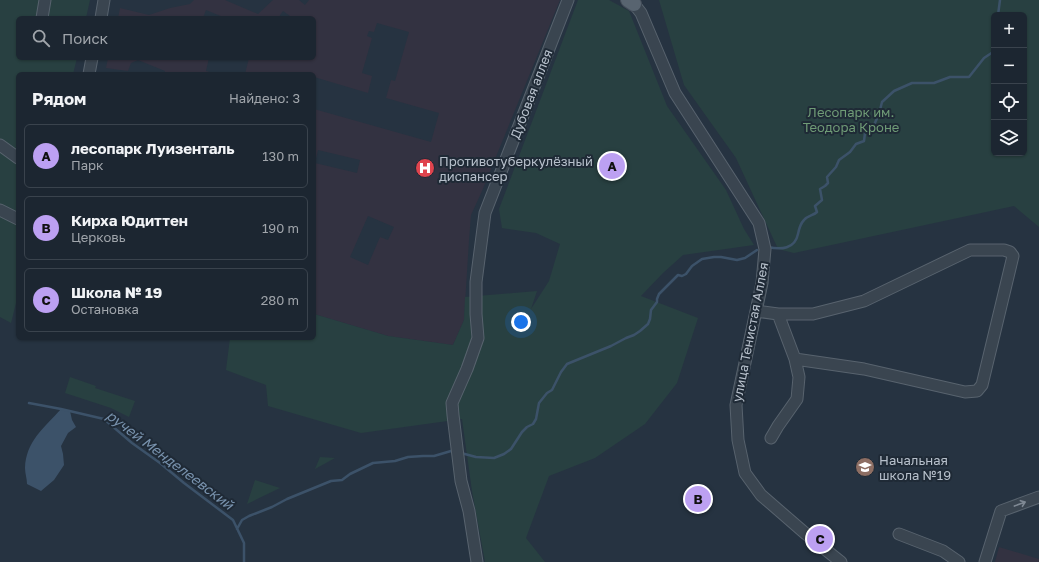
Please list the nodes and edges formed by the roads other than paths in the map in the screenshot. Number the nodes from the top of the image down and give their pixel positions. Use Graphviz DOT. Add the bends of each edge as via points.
graph roads {
  1 [pos="45,0"];
  2 [pos="104,0"];
  3 [pos="568,0"];
  4 [pos="632,1"];
  5 [pos="42,16"];
  6 [pos="101,16"];
  7 [pos="92,60"];
  8 [pos="89,72"];
  9 [pos="0,145"];
  10 [pos="16,157"];
  11 [pos="0,210"];
  12 [pos="16,218"];
  13 [pos="756,311"];
  14 [pos="778,314"];
  15 [pos="795,359"];
  16 [pos="771,438"];
  17 [pos="1039,497"];
  18 [pos="899,534"];
  19 [pos="477,562"];
  20 [pos="841,562"];
  21 [pos="959,562"];
  22 [pos="985,562"];
  1 -- 5 [label="street"];
  2 -- 6 [label="street"];
  3 -- 19 [label="street, Дубовая аллея" via="485,213 476,282 478,338 468,369 452,403 461,481"];
  4 -- 13 [label="street, улица Тенистая Аллея" via="641,13 675,93 759,223 765,249"];
  7 -- 8 [label="street"];
  9 -- 10 [label="street"];
  11 -- 12 [label="street"];
  13 -- 14 [label="street"];
  13 -- 20 [label="street, улица Тенистая Аллея" via="736,406 738,440 745,473 761,495"];
  14 -- 15 [label="street"];
  14 -- 15 [label="street" via="812,314 864,301 970,250 1004,250 1013,256 982,385 977,391 965,392 864,369"];
  15 -- 16 [label="street" via="799,378 797,399"];
  22 -- 17 [label="street, one-way" via="1001,511"];
  18 -- 21 [label="street" via="943,551"];
}
